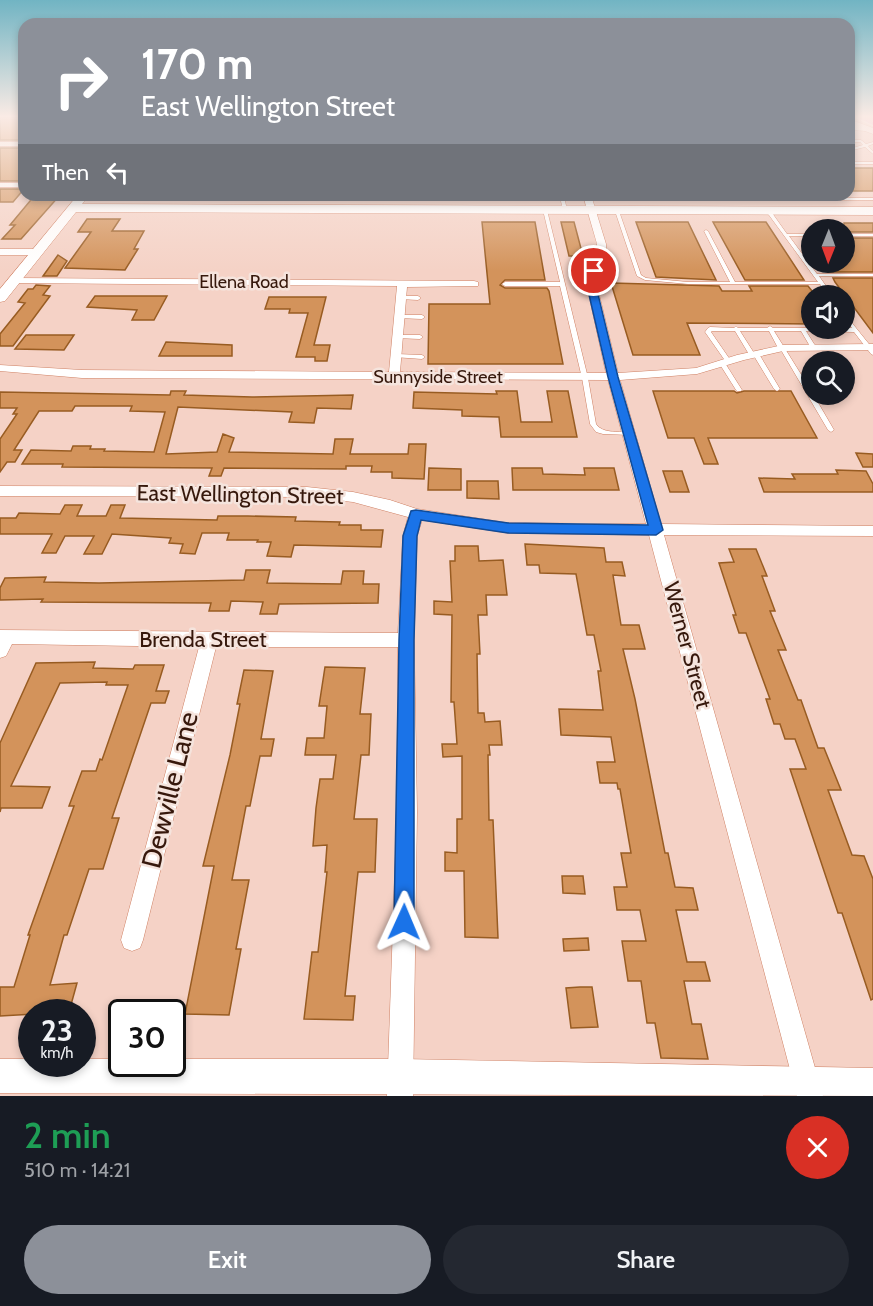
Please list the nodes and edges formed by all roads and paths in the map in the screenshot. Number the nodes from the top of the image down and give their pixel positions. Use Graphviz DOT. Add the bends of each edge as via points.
graph roads {
  1 [pos="0,185"];
  2 [pos="18,185"];
  3 [pos="855,199"];
  4 [pos="873,199"];
  5 [pos="78,201"];
  6 [pos="563,201"];
  7 [pos="655,201"];
  8 [pos="754,201"];
  9 [pos="802,201"];
  10 [pos="589,203"];
  11 [pos="663,205"];
  12 [pos="73,208"];
  13 [pos="545,210"];
  14 [pos="565,210"];
  15 [pos="617,211"];
  16 [pos="768,211"];
  17 [pos="810,211"];
  18 [pos="873,211"];
  19 [pos="706,231"];
  20 [pos="786,235"];
  21 [pos="801,235"];
  22 [pos="855,235"];
  23 [pos="873,235"];
  24 [pos="0,252"];
  25 [pos="36,252"];
  26 [pos="816,275"];
  27 [pos="873,275"];
  28 [pos="14,281"];
  29 [pos="734,283"];
  30 [pos="822,283"];
  31 [pos="402,284"];
  32 [pos="474,284"];
  33 [pos="505,284"];
  34 [pos="563,284"];
  35 [pos="0,298"];
  36 [pos="401,298"];
  37 [pos="418,298"];
  38 [pos="399,317"];
  39 [pos="422,317"];
  40 [pos="736,328"];
  41 [pos="770,328"];
  42 [pos="801,329"];
  43 [pos="856,330"];
  44 [pos="420,337"];
  45 [pos="398,338"];
  46 [pos="808,339"];
  47 [pos="813,346"];
  48 [pos="782,348"];
  49 [pos="872,349"];
  50 [pos="754,354"];
  51 [pos="396,356"];
  52 [pos="422,357"];
  53 [pos="725,362"];
  54 [pos="0,368"];
  55 [pos="394,377"];
  56 [pos="613,377"];
  57 [pos="585,378"];
  58 [pos="777,389"];
  59 [pos="739,390"];
  60 [pos="831,430"];
  61 [pos="629,434"];
  62 [pos="0,491"];
  63 [pos="416,514"];
  64 [pos="656,530"];
  65 [pos="873,531"];
  66 [pos="208,640"];
  67 [pos="406,640"];
  68 [pos="2,641"];
  69 [pos="132,940"];
  70 [pos="20,1083"];
  71 [pos="400,1086"];
  72 [pos="873,1086"];
  73 [pos="808,1089"];
  1 -- 2 [label="street"];
  3 -- 4 [label="lane"];
  5 -- 12 [label="street"];
  6 -- 14 [label="lane"];
  7 -- 11 [label="lane"];
  8 -- 11 [label="lane"];
  9 -- 17 [label="lane"];
  10 -- 14 [label="street"];
  10 -- 15 [label="street"];
  10 -- 56 [label="street, Werner Street" via="602,247 592,286"];
  11 -- 15 [label="street"];
  11 -- 16 [label="street"];
  12 -- 13 [label="street"];
  12 -- 25 [label="street"];
  13 -- 14 [label="street"];
  13 -- 34 [label="lane"];
  15 -- 29 [label="lane" via="639,276 665,282"];
  16 -- 17 [label="street"];
  16 -- 20 [label="lane"];
  17 -- 18 [label="street"];
  19 -- 29 [label="lane"];
  20 -- 21 [label="lane"];
  20 -- 26 [label="lane"];
  22 -- 23 [label="lane"];
  24 -- 25 [label="street"];
  25 -- 28 [label="street"];
  26 -- 27 [label="lane"];
  26 -- 30 [label="lane"];
  28 -- 31 [label="street, Ellena Road"];
  28 -- 35 [label="street"];
  29 -- 30 [label="lane"];
  31 -- 32 [label="street, Ellena Road"];
  31 -- 36 [label="street"];
  33 -- 34 [label="lane"];
  34 -- 57 [label="lane"];
  36 -- 37 [label="lane"];
  36 -- 38 [label="street"];
  38 -- 39 [label="lane"];
  38 -- 45 [label="street"];
  40 -- 41 [label="lane"];
  40 -- 50 [label="lane"];
  40 -- 53 [label="lane" via="708,332"];
  41 -- 42 [label="lane"];
  41 -- 48 [label="lane"];
  43 -- 49 [label="lane"];
  44 -- 45 [label="lane"];
  45 -- 51 [label="street"];
  46 -- 47 [label="lane"];
  47 -- 48 [label="street, Sunnyside Street"];
  47 -- 49 [label="street, Sunnyside Street"];
  48 -- 50 [label="street, Sunnyside Street"];
  48 -- 60 [label="lane"];
  50 -- 53 [label="street, Sunnyside Street"];
  50 -- 58 [label="lane"];
  51 -- 52 [label="lane"];
  51 -- 55 [label="street"];
  53 -- 56 [label="street, Sunnyside Street" via="697,371"];
  53 -- 59 [label="lane"];
  54 -- 55 [label="street, Sunnyside Street" via="82,374"];
  55 -- 57 [label="street, Sunnyside Street"];
  56 -- 57 [label="street, Sunnyside Street"];
  56 -- 61 [label="street, Werner Street"];
  57 -- 61 [label="lane" via="594,428 605,433"];
  61 -- 64 [label="street, Werner Street"];
  62 -- 63 [label="street, East Wellington Street" via="307,492 353,497"];
  63 -- 64 [label="street, East Wellington Street" via="508,528"];
  63 -- 67 [label="street" via="410,536"];
  64 -- 65 [label="street, East Wellington Street"];
  64 -- 73 [label="street, Werner Street"];
  66 -- 67 [label="street, Brenda Street"];
  66 -- 68 [label="street, Brenda Street"];
  66 -- 69 [label="street, Dewville Lane"];
  67 -- 71 [label="street"];
  70 -- 71 [label="street"];
  71 -- 73 [label="street"];
  72 -- 73 [label="street"];
}
